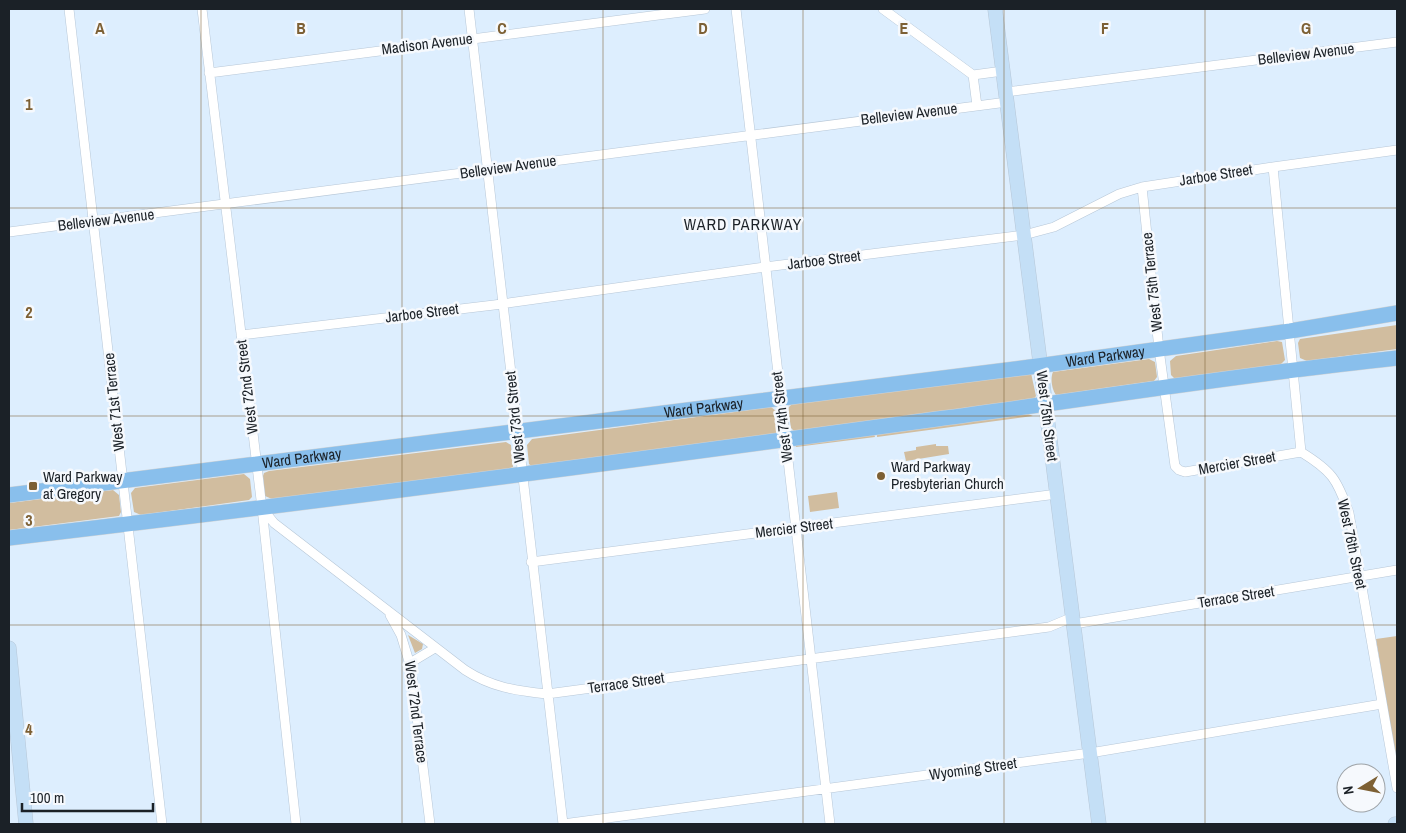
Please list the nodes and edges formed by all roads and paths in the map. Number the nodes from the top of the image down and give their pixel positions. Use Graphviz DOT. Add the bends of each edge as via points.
graph roads {
  1 [pos="68,9"];
  2 [pos="202,9"];
  3 [pos="469,9"];
  4 [pos="705,9"];
  5 [pos="736,9"];
  6 [pos="883,9"];
  7 [pos="995,9"];
  8 [pos="472,38"];
  9 [pos="1397,42"];
  10 [pos="1003,71"];
  11 [pos="209,72"];
  12 [pos="973,75"];
  13 [pos="1006,97"];
  14 [pos="977,106"];
  15 [pos="750,135"];
  16 [pos="1397,150"];
  17 [pos="1273,167"];
  18 [pos="486,169"];
  19 [pos="1142,187"];
  20 [pos="225,205"];
  21 [pos="94,221"];
  22 [pos="9,232"];
  23 [pos="1024,235"];
  24 [pos="765,267"];
  25 [pos="502,304"];
  26 [pos="1397,313"];
  27 [pos="1290,331"];
  28 [pos="241,335"];
  29 [pos="1159,349"];
  30 [pos="1397,358"];
  31 [pos="1041,365"];
  32 [pos="1294,368"];
  33 [pos="1165,387"];
  34 [pos="780,400"];
  35 [pos="1046,404"];
  36 [pos="517,433"];
  37 [pos="785,439"];
  38 [pos="1301,452"];
  39 [pos="256,465"];
  40 [pos="1175,466"];
  41 [pos="521,476"];
  42 [pos="123,480"];
  43 [pos="1057,494"];
  44 [pos="9,496"];
  45 [pos="262,508"];
  46 [pos="128,524"];
  47 [pos="795,528"];
  48 [pos="9,538"];
  49 [pos="531,562"];
  50 [pos="1397,570"];
  51 [pos="1359,576"];
  52 [pos="384,607"];
  53 [pos="1074,624"];
  54 [pos="1049,627"];
  55 [pos="9,648"];
  56 [pos="435,648"];
  57 [pos="811,658"];
  58 [pos="410,663"];
  59 [pos="547,694"];
  60 [pos="1382,704"];
  61 [pos="1090,753"];
  62 [pos="1397,788"];
  63 [pos="826,789"];
  64 [pos="26,824"];
  65 [pos="162,824"];
  66 [pos="296,824"];
  67 [pos="430,824"];
  68 [pos="563,824"];
  69 [pos="830,824"];
  70 [pos="1100,824"];
  1 -- 21 [label="street, West 71st Terrace"];
  2 -- 11 [label="street, West 72nd Street"];
  3 -- 8 [label="street, West 73rd Street"];
  4 -- 8 [label="street, Madison Avenue"];
  5 -- 15 [label="street, West 74th Street"];
  6 -- 12 [label="street"];
  7 -- 10 [label="main road, West 75th Street"];
  8 -- 11 [label="street, Madison Avenue"];
  8 -- 18 [label="street, West 73rd Street"];
  9 -- 13 [label="street, Belleview Avenue"];
  10 -- 12 [label="street"];
  10 -- 13 [label="main road, West 75th Street"];
  11 -- 20 [label="street, West 72nd Street"];
  12 -- 14 [label="street"];
  13 -- 14 [label="street, Belleview Avenue"];
  13 -- 23 [label="main road, West 75th Street"];
  14 -- 15 [label="street, Belleview Avenue"];
  15 -- 18 [label="street, Belleview Avenue"];
  15 -- 24 [label="street, West 74th Street"];
  16 -- 17 [label="street, Jarboe Street"];
  17 -- 19 [label="street, Jarboe Street"];
  17 -- 27 [label="street"];
  18 -- 20 [label="street, Belleview Avenue"];
  18 -- 25 [label="street, West 73rd Street"];
  19 -- 23 [label="street, Jarboe Street" via="1119,194 1054,227"];
  19 -- 29 [label="street, West 75th Terrace"];
  20 -- 21 [label="street, Belleview Avenue"];
  20 -- 28 [label="street, West 72nd Street"];
  21 -- 22 [label="street, Belleview Avenue"];
  21 -- 42 [label="street, West 71st Terrace"];
  23 -- 24 [label="street, Jarboe Street"];
  23 -- 31 [label="main road, West 75th Street"];
  24 -- 25 [label="street, Jarboe Street"];
  24 -- 34 [label="street, West 74th Street"];
  25 -- 28 [label="street, Jarboe Street"];
  25 -- 36 [label="street, West 73rd Street"];
  26 -- 27 [label="main road, Ward Parkway"];
  27 -- 29 [label="main road, Ward Parkway"];
  27 -- 32 [label="street"];
  28 -- 39 [label="street, West 72nd Street"];
  29 -- 31 [label="main road, Ward Parkway"];
  29 -- 33 [label="street, West 75th Terrace"];
  30 -- 32 [label="main road"];
  31 -- 34 [label="main road, Ward Parkway"];
  31 -- 35 [label="main road, West 75th Street"];
  32 -- 33 [label="main road"];
  32 -- 38 [label="street"];
  33 -- 35 [label="main road"];
  33 -- 40 [label="street, West 75th Terrace"];
  34 -- 36 [label="main road, Ward Parkway"];
  34 -- 37 [label="street, West 74th Street"];
  35 -- 37 [label="main road"];
  35 -- 43 [label="main road, West 75th Street"];
  36 -- 39 [label="main road, Ward Parkway"];
  36 -- 41 [label="street, West 73rd Street"];
  37 -- 41 [label="main road"];
  37 -- 47 [label="street, West 74th Street"];
  38 -- 40 [label="street, Mercier Street" via="1185,472"];
  38 -- 51 [label="street, West 76th Street" via="1323,466 1338,484 1349,513"];
  39 -- 42 [label="main road, Ward Parkway"];
  39 -- 45 [label="street, West 72nd Street"];
  41 -- 45 [label="main road"];
  41 -- 49 [label="street, West 73rd Street"];
  42 -- 44 [label="main road, Ward Parkway"];
  42 -- 46 [label="street, West 71st Terrace"];
  43 -- 47 [label="street, Mercier Street"];
  43 -- 53 [label="main road, West 75th Street"];
  45 -- 46 [label="main road"];
  45 -- 52 [label="street, Terrace Street" via="275,524"];
  45 -- 66 [label="street, West 72nd Street"];
  46 -- 48 [label="main road"];
  46 -- 65 [label="street, West 71st Terrace"];
  47 -- 49 [label="street, Mercier Street"];
  47 -- 57 [label="street, West 74th Street"];
  49 -- 59 [label="street, West 73rd Street"];
  50 -- 51 [label="street, Terrace Street"];
  51 -- 53 [label="street, Terrace Street"];
  51 -- 60 [label="street, West 76th Street"];
  52 -- 56 [label="street, Terrace Street"];
  52 -- 58 [label="street, West 72nd Terrace" via="396,622"];
  53 -- 54 [label="street, Terrace Street"];
  53 -- 54 [label="street, Terrace Street"];
  53 -- 61 [label="main road, West 75th Street"];
  54 -- 57 [label="street, Terrace Street"];
  55 -- 64 [label="main road"];
  56 -- 58 [label="street"];
  56 -- 59 [label="street, Terrace Street" via="482,681 522,692"];
  57 -- 59 [label="street, Terrace Street"];
  57 -- 63 [label="street, West 74th Street"];
  58 -- 67 [label="street, West 72nd Terrace"];
  59 -- 68 [label="street, West 73rd Street"];
  60 -- 61 [label="street, Wyoming Street"];
  60 -- 62 [label="street, West 76th Street"];
  61 -- 63 [label="street, Wyoming Street"];
  61 -- 70 [label="main road, West 75th Street"];
  63 -- 68 [label="street, Wyoming Street"];
  63 -- 69 [label="street, West 74th Street"];
}
